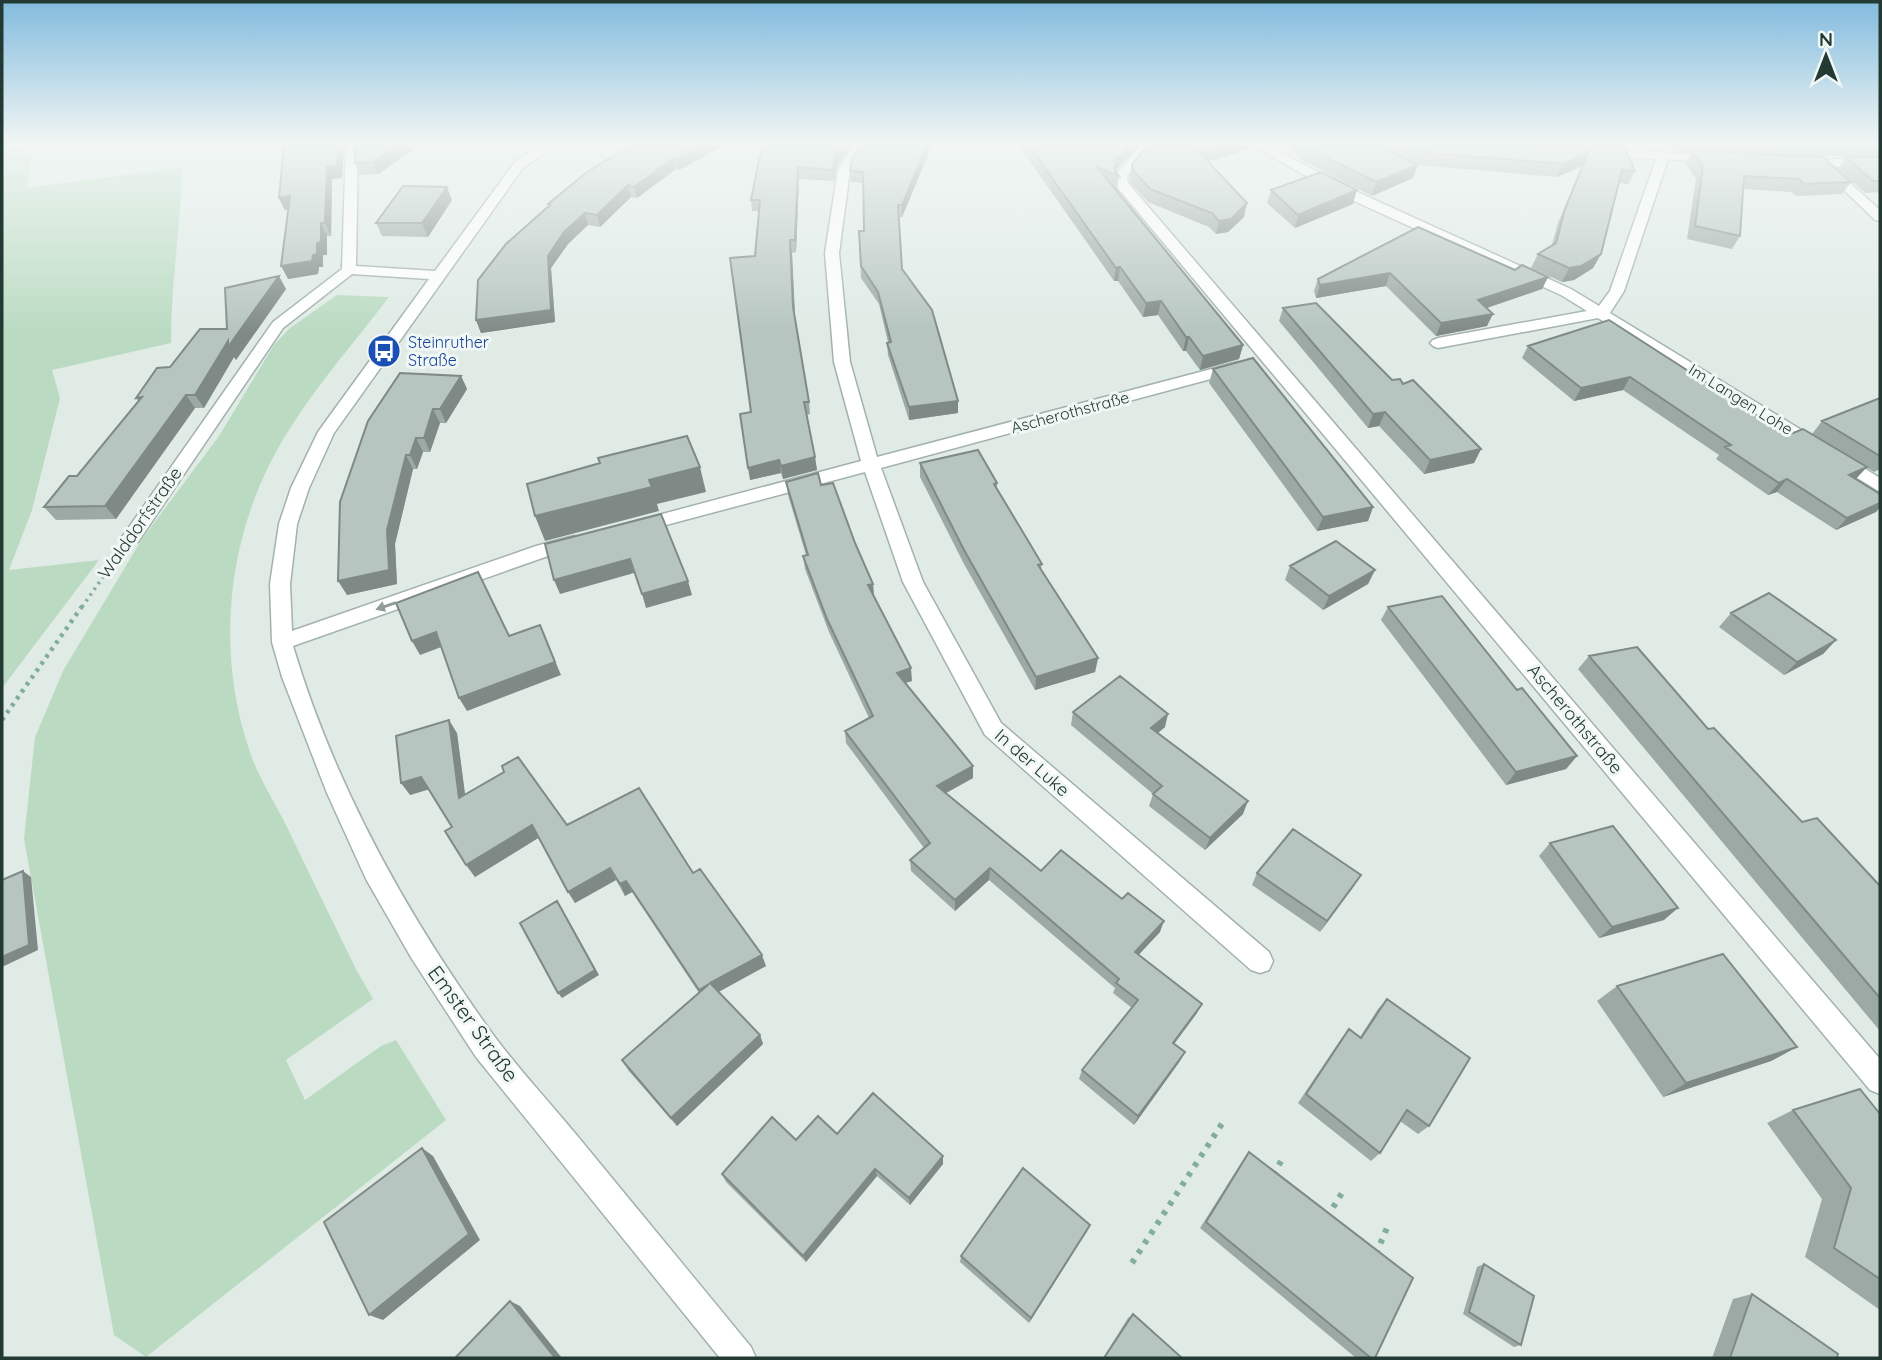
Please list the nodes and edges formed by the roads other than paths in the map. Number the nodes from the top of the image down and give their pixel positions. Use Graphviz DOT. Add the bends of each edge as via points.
graph roads {
  1 [pos="351,206"];
  2 [pos="489,206"];
  3 [pos="839,206"];
  4 [pos="1141,206"];
  5 [pos="1378,206"];
  6 [pos="1645,206"];
  7 [pos="349,271"];
  8 [pos="439,275"];
  9 [pos="1602,313"];
  10 [pos="1438,343"];
  11 [pos="1270,359"];
  12 [pos="871,465"];
  13 [pos="1880,486"];
  14 [pos="622,530"];
  15 [pos="131,537"];
  16 [pos="595,537"];
  17 [pos="282,642"];
  18 [pos="1260,961"];
  19 [pos="1880,1080"];
  20 [pos="740,1358"];
  1 -- 7 [label="street"];
  2 -- 8 [label="street, Emster Straße"];
  3 -- 12 [label="street, In der Luke" via="832,253 842,362"];
  4 -- 11 [label="street, Ascherothstraße"];
  5 -- 9 [label="street, Im Langen Lohe" via="1566,292"];
  6 -- 9 [label="street" via="1617,290"];
  7 -- 8 [label="street"];
  7 -- 15 [label="street, Walddorfstraße" via="278,325"];
  8 -- 17 [label="street, Emster Straße" via="333,421 300,488 283,554"];
  9 -- 10 [label="street"];
  9 -- 13 [label="street, Im Langen Lohe"];
  11 -- 12 [label="street, Ascherothstraße"];
  11 -- 19 [label="street, Ascherothstraße"];
  12 -- 14 [label="street"];
  12 -- 18 [label="street, In der Luke" via="913,582 993,729"];
  16 -- 17 [label="street, one-way"];
  17 -- 20 [label="street, Emster Straße" via="338,793 375,871 421,951 486,1047"];
}
